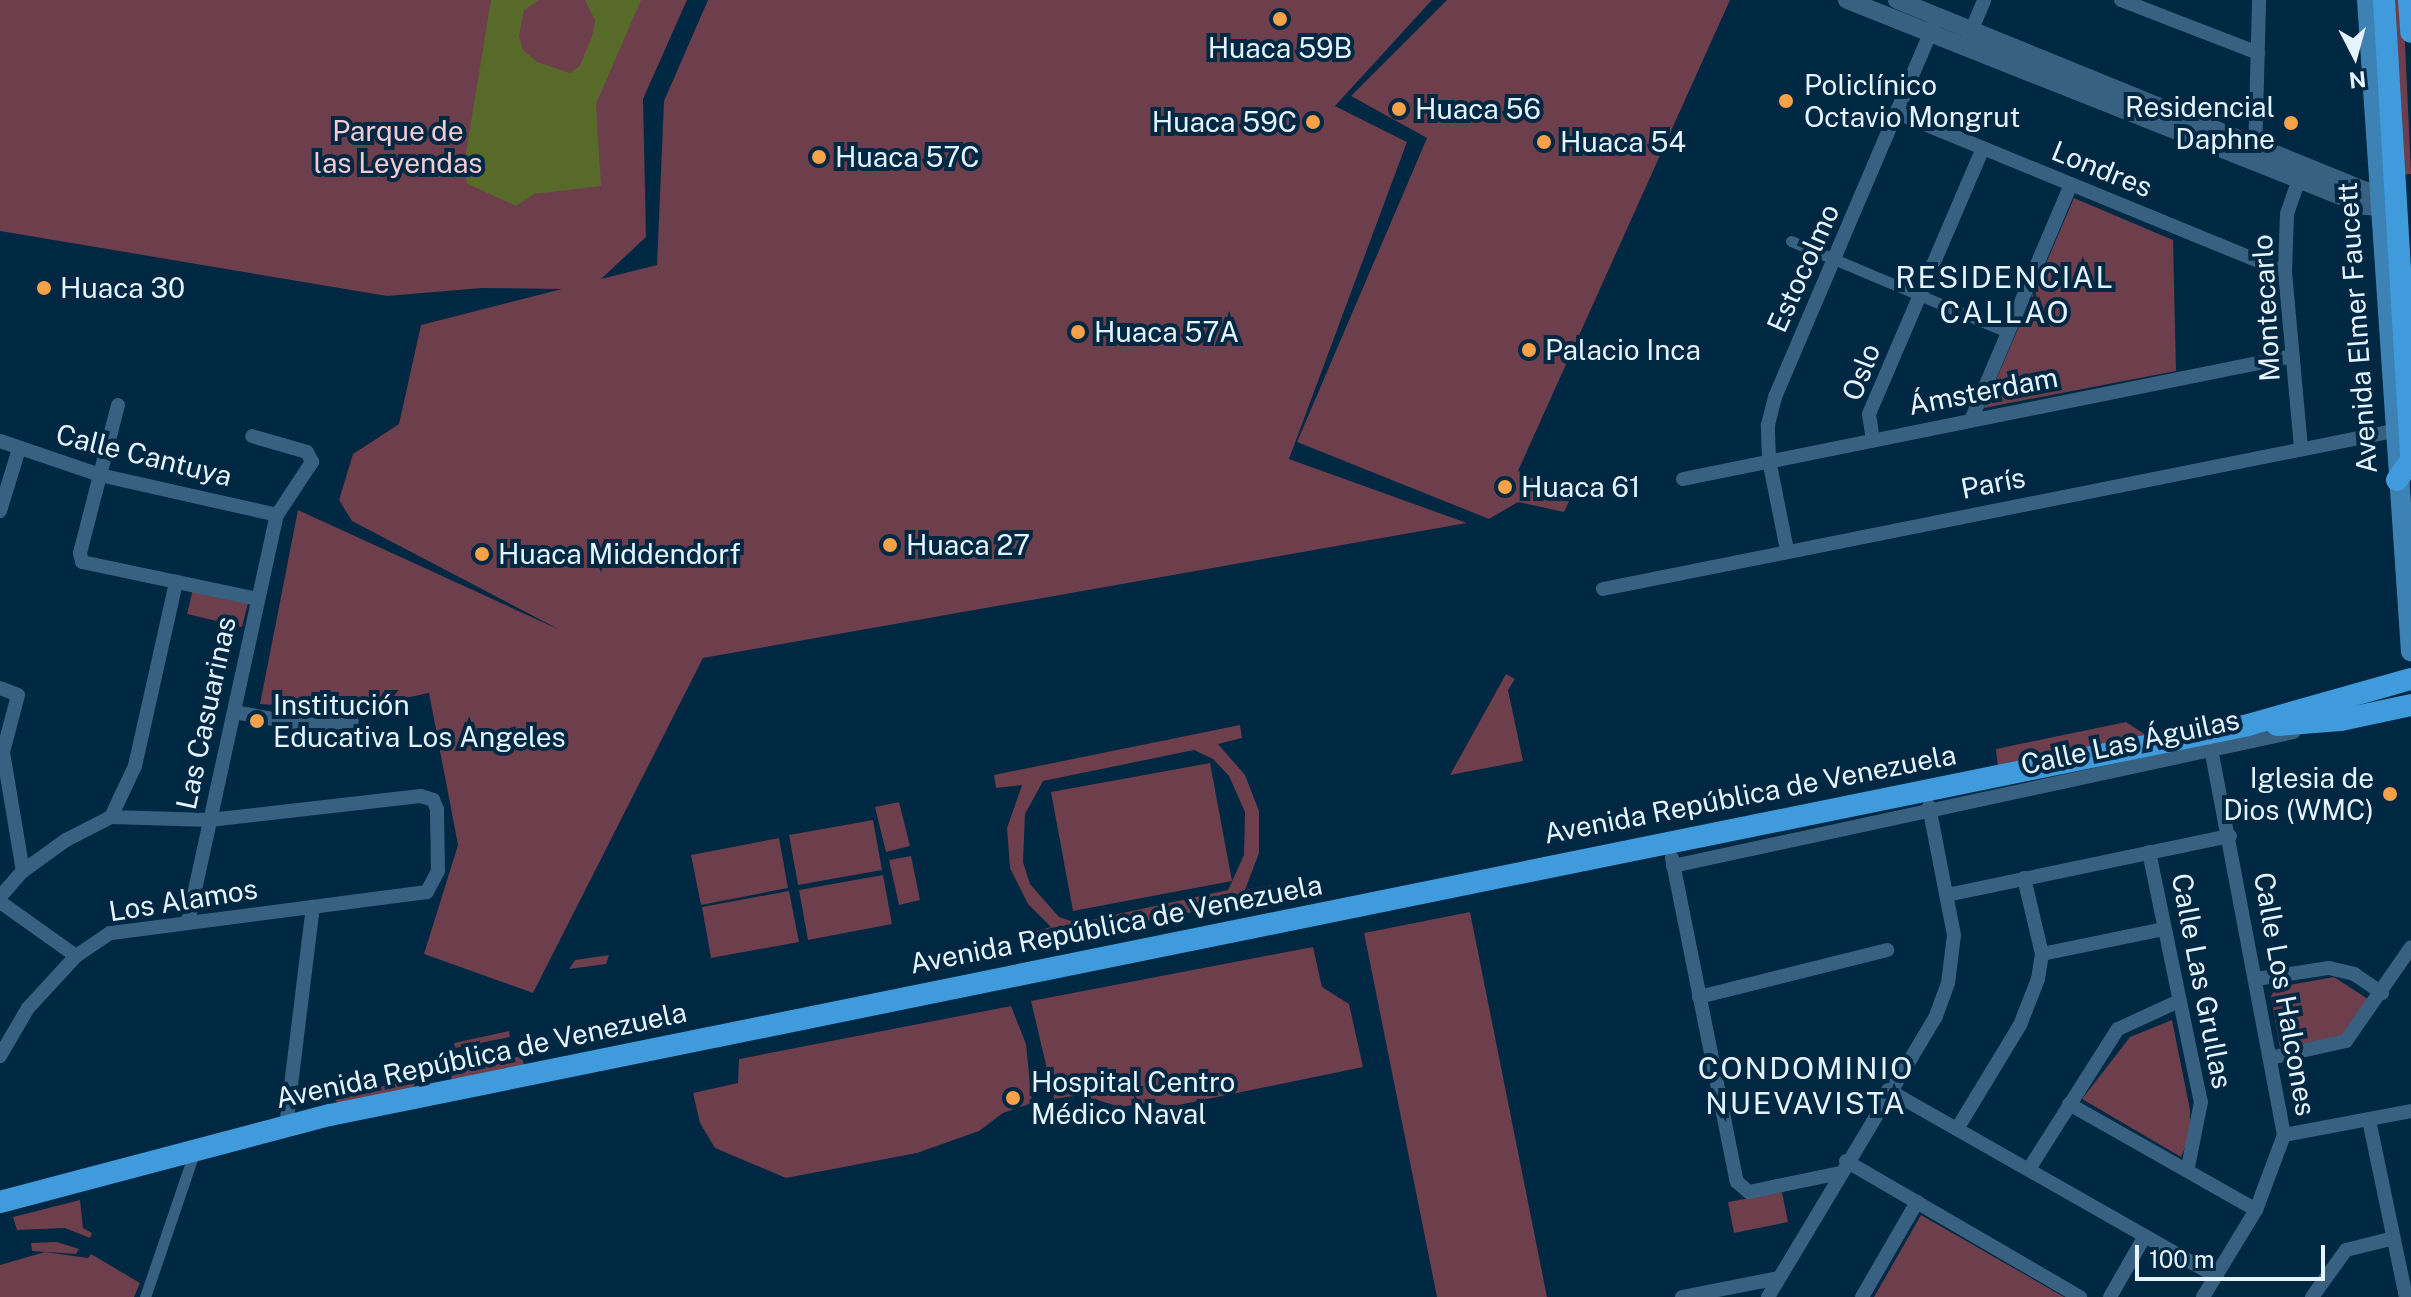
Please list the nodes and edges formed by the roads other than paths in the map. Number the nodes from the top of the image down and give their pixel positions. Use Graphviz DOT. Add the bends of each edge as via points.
graph roads {
  1 [pos="1847,0"];
  2 [pos="1897,0"];
  3 [pos="1984,0"];
  4 [pos="2121,0"];
  5 [pos="2159,0"];
  6 [pos="2259,0"];
  7 [pos="2367,0"];
  8 [pos="2384,0"];
  9 [pos="2409,0"];
  10 [pos="1937,16"];
  11 [pos="2160,16"];
  12 [pos="2411,32"];
  13 [pos="1931,34"];
  14 [pos="1968,38"];
  15 [pos="2258,53"];
  16 [pos="1900,114"];
  17 [pos="1983,148"];
  18 [pos="2255,155"];
  19 [pos="2300,173"];
  20 [pos="2071,184"];
  21 [pos="2388,201"];
  22 [pos="1791,241"];
  23 [pos="1835,259"];
  24 [pos="2406,269"];
  25 [pos="2285,272"];
  26 [pos="1920,295"];
  27 [pos="2008,332"];
  28 [pos="2293,356"];
  29 [pos="2388,356"];
  30 [pos="2406,374"];
  31 [pos="118,405"];
  32 [pos="1971,420"];
  33 [pos="2394,431"];
  34 [pos="252,436"];
  35 [pos="1873,440"];
  36 [pos="0,441"];
  37 [pos="19,449"];
  38 [pos="2301,449"];
  39 [pos="2411,459"];
  40 [pos="1769,460"];
  41 [pos="100,475"];
  42 [pos="1683,479"];
  43 [pos="2397,480"];
  44 [pos="0,511"];
  45 [pos="277,515"];
  46 [pos="1787,550"];
  47 [pos="176,582"];
  48 [pos="1603,589"];
  49 [pos="257,599"];
  50 [pos="2411,652"];
  51 [pos="2411,679"];
  52 [pos="0,688"];
  53 [pos="2411,705"];
  54 [pos="234,712"];
  55 [pos="2341,720"];
  56 [pos="352,721"];
  57 [pos="2248,725"];
  58 [pos="2210,742"];
  59 [pos="3,784"];
  60 [pos="1926,789"];
  61 [pos="1930,812"];
  62 [pos="111,817"];
  63 [pos="210,820"];
  64 [pos="2230,836"];
  65 [pos="1669,842"];
  66 [pos="2149,852"];
  67 [pos="1673,866"];
  68 [pos="23,871"];
  69 [pos="2024,878"];
  70 [pos="1947,895"];
  71 [pos="0,899"];
  72 [pos="313,907"];
  73 [pos="188,922"];
  74 [pos="2164,929"];
  75 [pos="2411,947"];
  76 [pos="1887,950"];
  77 [pos="2042,954"];
  78 [pos="76,956"];
  79 [pos="2256,979"];
  80 [pos="2382,993"];
  81 [pos="1699,997"];
  82 [pos="2179,1001"];
  83 [pos="0,1056"];
  84 [pos="2270,1058"];
  85 [pos="1888,1090"];
  86 [pos="2069,1104"];
  87 [pos="2411,1111"];
  88 [pos="2369,1120"];
  89 [pos="286,1126"];
  90 [pos="1957,1129"];
  91 [pos="2284,1135"];
  92 [pos="195,1149"];
  93 [pos="1843,1167"];
  94 [pos="2188,1167"];
  95 [pos="2029,1169"];
  96 [pos="0,1202"];
  97 [pos="1917,1202"];
  98 [pos="2256,1210"];
  99 [pos="2145,1236"];
  100 [pos="2394,1238"];
  101 [pos="2216,1276"];
  102 [pos="1779,1278"];
  103 [pos="145,1297"];
  104 [pos="1682,1297"];
  105 [pos="1768,1297"];
  106 [pos="1862,1297"];
  107 [pos="2080,1297"];
  108 [pos="2110,1297"];
  109 [pos="2203,1297"];
  110 [pos="2312,1297"];
  111 [pos="2406,1297"];
  1 -- 13 [label="street"];
  2 -- 10 [label="street"];
  3 -- 14 [label="street"];
  4 -- 11 [label="street"];
  5 -- 11 [label="street"];
  6 -- 15 [label="street"];
  7 -- 21 [label="main road, Avenida Elmer Faucett"];
  8 -- 21 [label="main road, Avenida Elmer Faucett"];
  9 -- 12 [label="main road"];
  10 -- 13 [label="street, Estocolmo"];
  10 -- 14 [label="street"];
  11 -- 15 [label="street"];
  13 -- 14 [label="street"];
  13 -- 16 [label="street, Estocolmo"];
  14 -- 18 [label="street"];
  15 -- 18 [label="street"];
  16 -- 17 [label="street, Londres"];
  16 -- 23 [label="street, Estocolmo"];
  17 -- 20 [label="street, Londres"];
  17 -- 26 [label="street, Oslo"];
  18 -- 19 [label="street"];
  19 -- 21 [label="street"];
  19 -- 25 [label="street, Montecarlo" via="2287,214"];
  20 -- 25 [label="street, Londres"];
  20 -- 27 [label="street"];
  21 -- 24 [label="main road, Avenida Elmer Faucett"];
  21 -- 29 [label="main road, Avenida Elmer Faucett"];
  22 -- 23 [label="street"];
  23 -- 26 [label="street"];
  23 -- 40 [label="street, Estocolmo" via="1775,397 1768,425"];
  24 -- 30 [label="main road, Avenida Elmer Faucett"];
  25 -- 28 [label="street, Montecarlo"];
  26 -- 27 [label="street"];
  26 -- 35 [label="street, Oslo" via="1869,414"];
  27 -- 32 [label="street"];
  28 -- 32 [label="street, Ámsterdam"];
  28 -- 38 [label="street, Montecarlo"];
  29 -- 30 [label="main road"];
  29 -- 33 [label="main road, Avenida Elmer Faucett"];
  30 -- 39 [label="main road, Avenida Elmer Faucett"];
  31 -- 41 [label="street"];
  32 -- 35 [label="street, Ámsterdam"];
  33 -- 38 [label="street, París"];
  33 -- 43 [label="main road, Avenida Elmer Faucett"];
  34 -- 45 [label="street, Las Casuarinas" via="307,452 311,459"];
  35 -- 40 [label="street, Ámsterdam"];
  36 -- 37 [label="street, Calle Cantuya"];
  37 -- 41 [label="street, Calle Cantuya"];
  37 -- 44 [label="street"];
  38 -- 46 [label="street, París"];
  39 -- 43 [label="main road"];
  40 -- 42 [label="street, Ámsterdam"];
  40 -- 46 [label="street, Estocolmo"];
  41 -- 45 [label="street, Calle Cantuya"];
  41 -- 47 [label="street" via="80,553 83,563"];
  43 -- 50 [label="main road, Avenida Elmer Faucett"];
  45 -- 49 [label="street, Las Casuarinas"];
  46 -- 48 [label="street, París"];
  47 -- 49 [label="street"];
  47 -- 62 [label="street" via="135,766"];
  49 -- 54 [label="street, Las Casuarinas"];
  51 -- 57 [label="main road, Avenida República de Venezuela"];
  52 -- 59 [label="street" via="18,695 3,744"];
  53 -- 55 [label="main road, Avenida República de Venezuela"];
  54 -- 56 [label="street" via="301,724"];
  54 -- 63 [label="street, Las Casuarinas"];
  55 -- 57 [label="main road, Avenida República de Venezuela"];
  55 -- 58 [label="street, Calle Las Águilas"];
  57 -- 58 [label="main road, Avenida República de Venezuela"];
  58 -- 60 [label="main road, Avenida República de Venezuela"];
  58 -- 61 [label="street, Calle Las Águilas"];
  58 -- 64 [label="street, Calle Los Halcones"];
  59 -- 68 [label="street"];
  60 -- 61 [label="street"];
  60 -- 65 [label="main road, Avenida República de Venezuela"];
  61 -- 67 [label="street, Calle Las Águilas"];
  61 -- 70 [label="street"];
  62 -- 63 [label="street"];
  62 -- 68 [label="street"];
  63 -- 72 [label="street, Los Alamos" via="421,796 434,801 438,871 427,892"];
  63 -- 73 [label="street, Las Casuarinas"];
  64 -- 66 [label="street"];
  64 -- 79 [label="street, Calle Los Halcones"];
  65 -- 67 [label="street"];
  65 -- 89 [label="main road, Avenida República de Venezuela"];
  66 -- 69 [label="street"];
  66 -- 74 [label="street, Calle Las Grullas"];
  67 -- 81 [label="street"];
  68 -- 71 [label="street"];
  69 -- 70 [label="street"];
  69 -- 77 [label="street"];
  70 -- 85 [label="street" via="1955,949 1951,975 1936,1016"];
  71 -- 78 [label="street"];
  72 -- 73 [label="street, Los Alamos"];
  72 -- 89 [label="street"];
  73 -- 78 [label="street, Los Alamos" via="115,931"];
  74 -- 77 [label="street"];
  74 -- 82 [label="street, Calle Las Grullas"];
  75 -- 80 [label="street"];
  76 -- 81 [label="street"];
  77 -- 90 [label="street" via="2020,1025"];
  78 -- 83 [label="street, Los Alamos" via="22,1016"];
  79 -- 80 [label="street" via="2329,968 2354,974"];
  79 -- 84 [label="street, Calle Los Halcones"];
  80 -- 84 [label="street" via="2346,1041"];
  81 -- 93 [label="street" via="1742,1189 1749,1192"];
  82 -- 86 [label="street" via="2118,1029"];
  82 -- 94 [label="street, Calle Las Grullas" via="2201,1102"];
  84 -- 91 [label="street, Calle Los Halcones"];
  85 -- 90 [label="street"];
  85 -- 93 [label="street"];
  86 -- 94 [label="street"];
  86 -- 95 [label="street"];
  87 -- 88 [label="street"];
  88 -- 91 [label="street"];
  88 -- 100 [label="street"];
  89 -- 92 [label="main road, Avenida República de Venezuela"];
  90 -- 95 [label="street"];
  91 -- 98 [label="street, Calle Los Halcones"];
  92 -- 96 [label="main road, Avenida República de Venezuela"];
  92 -- 103 [label="street"];
  93 -- 97 [label="street"];
  93 -- 102 [label="street"];
  94 -- 98 [label="street"];
  95 -- 99 [label="street"];
  97 -- 106 [label="street"];
  97 -- 107 [label="street"];
  98 -- 101 [label="street, Calle Los Halcones"];
  99 -- 101 [label="street"];
  99 -- 108 [label="street"];
  100 -- 110 [label="street" via="2346,1250"];
  100 -- 111 [label="street"];
  101 -- 109 [label="street, Calle Los Halcones"];
  102 -- 104 [label="street"];
  102 -- 105 [label="street"];
}
